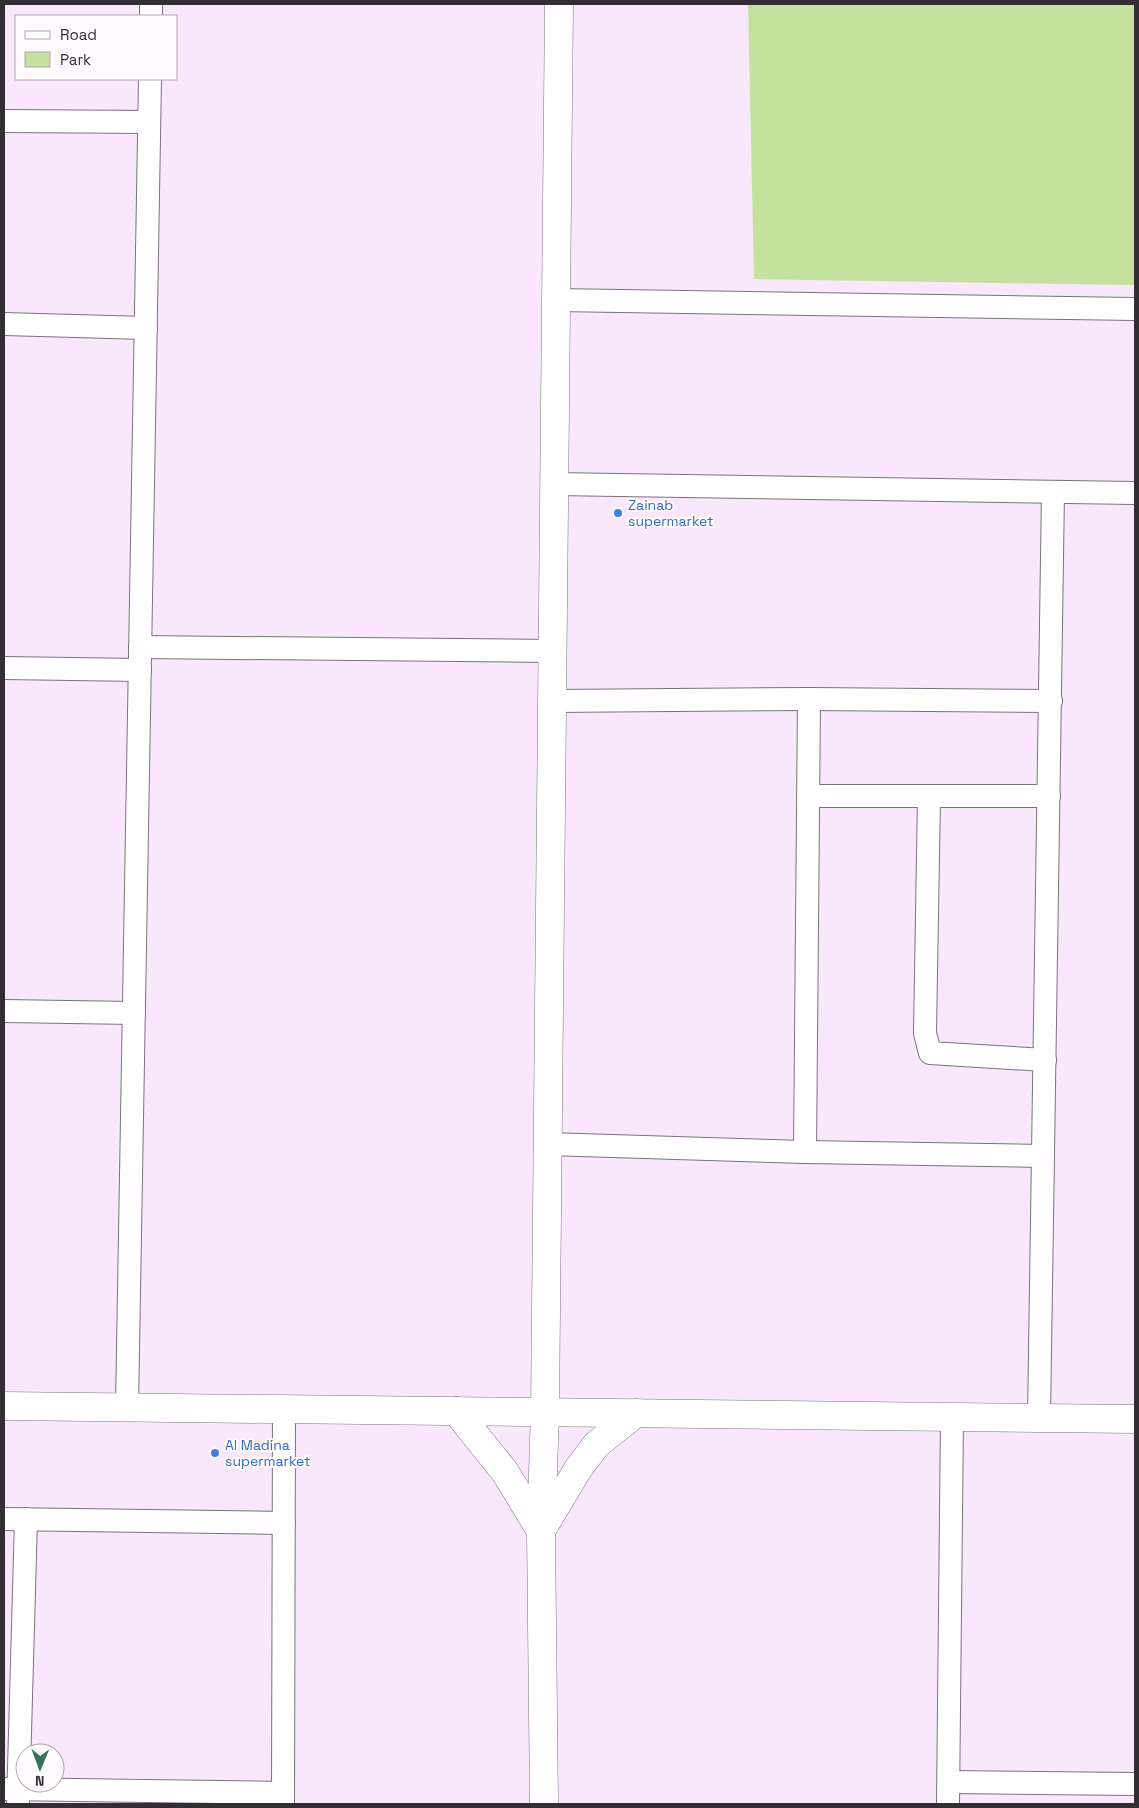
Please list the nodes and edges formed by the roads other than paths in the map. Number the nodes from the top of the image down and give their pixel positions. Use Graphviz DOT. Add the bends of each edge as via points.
graph roads {
  1 [pos="558,4"];
  2 [pos="150,80"];
  3 [pos="4,122"];
  4 [pos="149,122"];
  5 [pos="556,300"];
  6 [pos="1135,310"];
  7 [pos="4,324"];
  8 [pos="146,328"];
  9 [pos="554,484"];
  10 [pos="1053,492"];
  11 [pos="1135,493"];
  12 [pos="140,648"];
  13 [pos="552,651"];
  14 [pos="4,668"];
  15 [pos="140,670"];
  16 [pos="809,699"];
  17 [pos="552,701"];
  18 [pos="1051,701"];
  19 [pos="808,796"];
  20 [pos="930,796"];
  21 [pos="1049,796"];
  22 [pos="4,1011"];
  23 [pos="134,1013"];
  24 [pos="1045,1060"];
  25 [pos="548,1144"];
  26 [pos="805,1152"];
  27 [pos="1043,1156"];
  28 [pos="4,1406"];
  29 [pos="127,1407"];
  30 [pos="284,1409"];
  31 [pos="456,1411"];
  32 [pos="545,1412"];
  33 [pos="636,1413"];
  34 [pos="952,1417"];
  35 [pos="1039,1418"];
  36 [pos="1135,1419"];
  37 [pos="15,1519"];
  38 [pos="284,1523"];
  39 [pos="541,1531"];
  40 [pos="949,1782"];
  41 [pos="1135,1784"];
  42 [pos="13,1794"];
  43 [pos="283,1799"];
  44 [pos="544,1804"];
  45 [pos="948,1804"];
  1 -- 5 [label="street"];
  2 -- 4 [label="street"];
  3 -- 4 [label="street"];
  4 -- 8 [label="street"];
  5 -- 6 [label="street"];
  5 -- 9 [label="street"];
  7 -- 8 [label="street"];
  8 -- 12 [label="street"];
  9 -- 10 [label="street"];
  9 -- 13 [label="street"];
  10 -- 11 [label="street"];
  10 -- 18 [label="street"];
  12 -- 13 [label="street"];
  12 -- 15 [label="street"];
  13 -- 17 [label="street"];
  14 -- 15 [label="street"];
  15 -- 23 [label="street"];
  16 -- 17 [label="street"];
  16 -- 18 [label="street"];
  16 -- 19 [label="street"];
  17 -- 25 [label="street"];
  18 -- 21 [label="street"];
  19 -- 20 [label="street"];
  19 -- 26 [label="street"];
  20 -- 21 [label="street"];
  20 -- 24 [label="street" via="925,1033 930,1053"];
  21 -- 24 [label="street"];
  22 -- 23 [label="street"];
  23 -- 29 [label="street"];
  24 -- 27 [label="street"];
  25 -- 26 [label="street"];
  25 -- 32 [label="street"];
  26 -- 27 [label="street"];
  27 -- 35 [label="street"];
  28 -- 29 [label="street"];
  29 -- 30 [label="street"];
  30 -- 31 [label="street"];
  30 -- 38 [label="street"];
  31 -- 32 [label="street"];
  31 -- 39 [label="street" via="505,1472"];
  32 -- 33 [label="street"];
  32 -- 39 [label="street"];
  33 -- 34 [label="street"];
  33 -- 39 [label="street" via="596,1445"];
  34 -- 35 [label="street"];
  34 -- 40 [label="street"];
  35 -- 36 [label="street"];
  37 -- 38 [label="street"];
  37 -- 42 [label="street"];
  38 -- 43 [label="street"];
  39 -- 44 [label="street"];
  40 -- 41 [label="street"];
  40 -- 45 [label="street"];
  42 -- 43 [label="street"];
}
